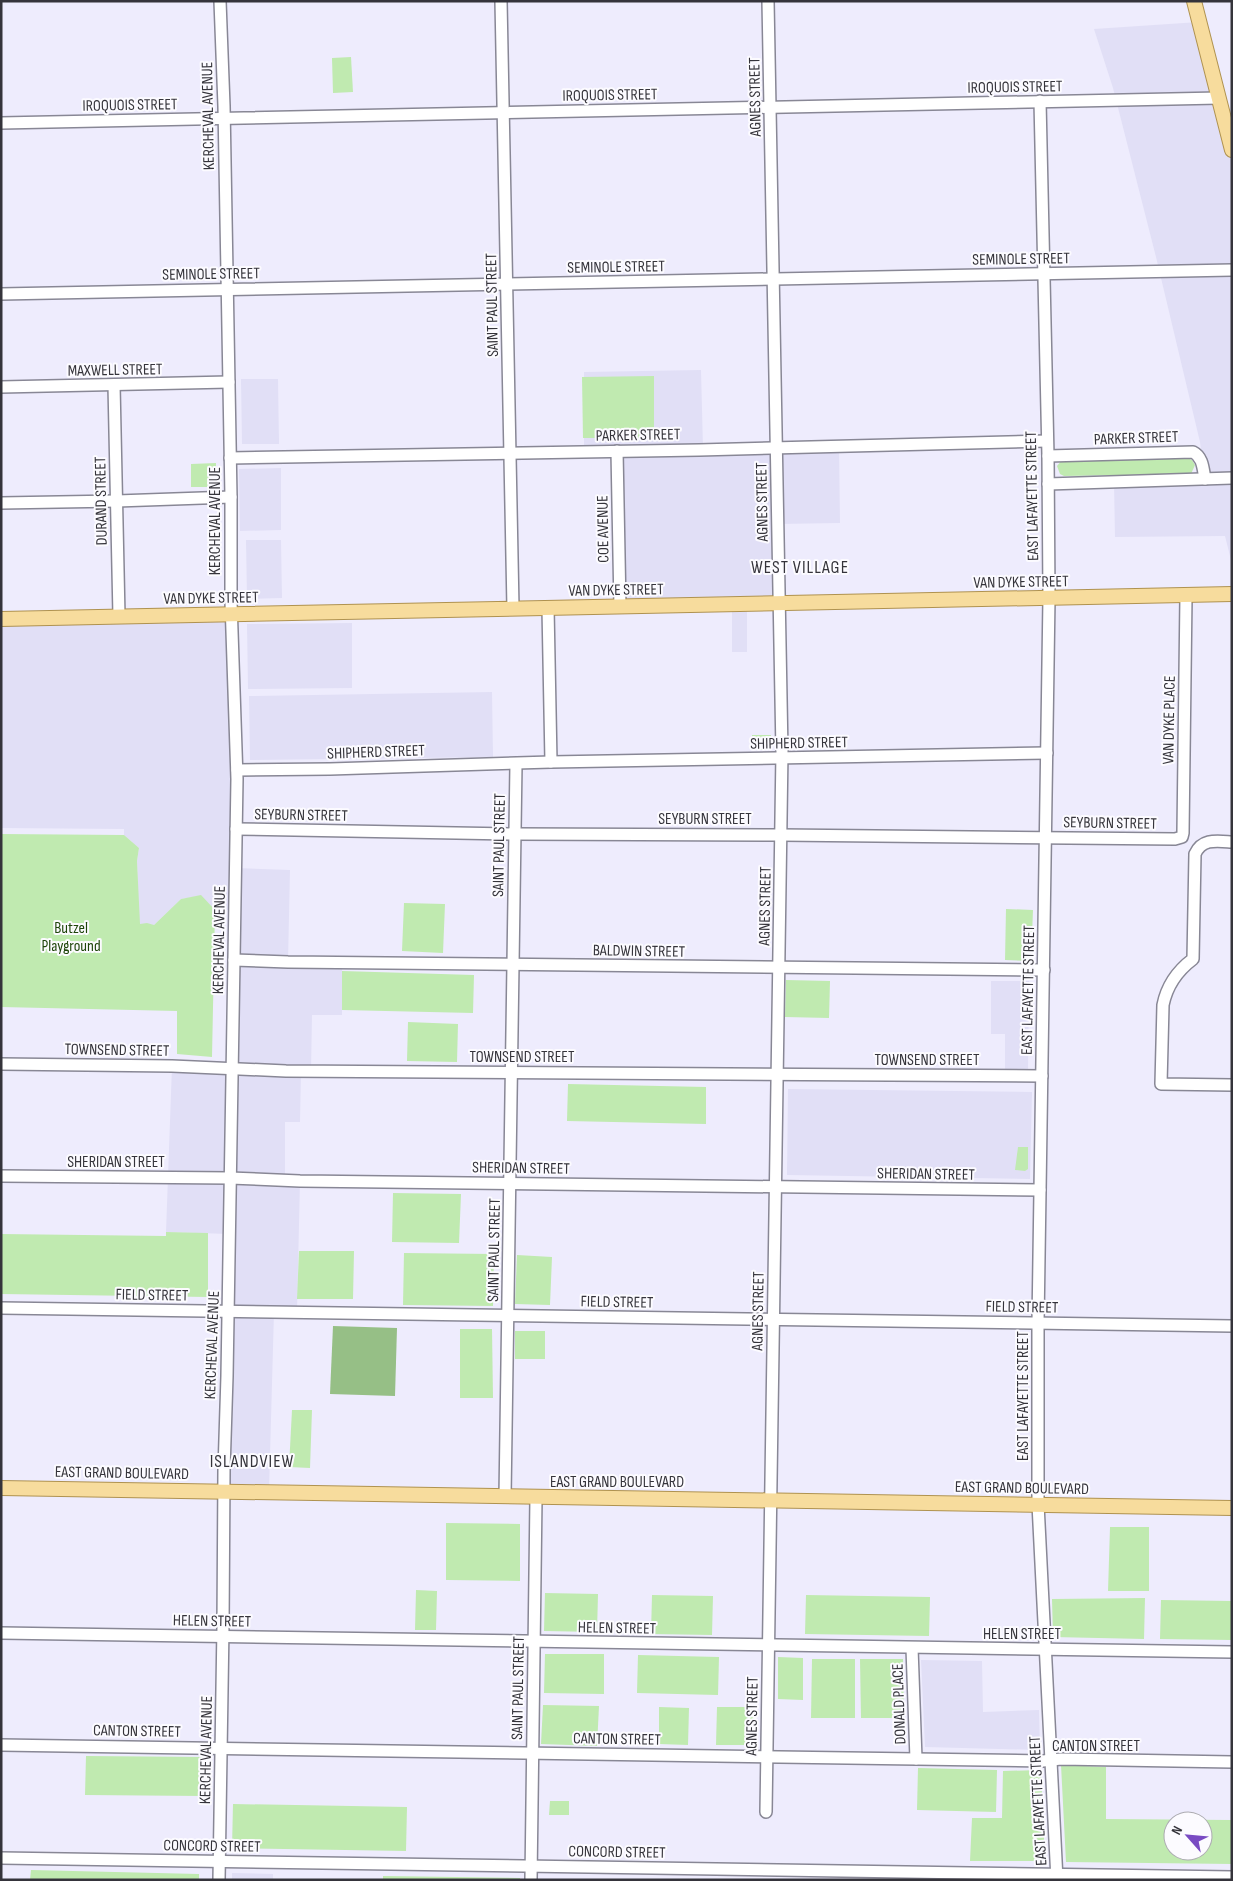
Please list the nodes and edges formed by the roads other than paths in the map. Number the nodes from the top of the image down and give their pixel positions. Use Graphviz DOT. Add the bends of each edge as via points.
graph roads {
  1 [pos="220,1"];
  2 [pos="502,1"];
  3 [pos="768,1"];
  4 [pos="1194,1"];
  5 [pos="1219,98"];
  6 [pos="1040,101"];
  7 [pos="770,108"];
  8 [pos="504,112"];
  9 [pos="224,119"];
  10 [pos="1,123"];
  11 [pos="1232,150"];
  12 [pos="1232,270"];
  13 [pos="1043,274"];
  14 [pos="773,279"];
  15 [pos="507,284"];
  16 [pos="228,289"];
  17 [pos="1,294"];
  18 [pos="229,382"];
  19 [pos="114,385"];
  20 [pos="1,387"];
  21 [pos="1047,440"];
  22 [pos="777,447"];
  23 [pos="617,451"];
  24 [pos="510,453"];
  25 [pos="1048,456"];
  26 [pos="230,458"];
  27 [pos="1232,478"];
  28 [pos="1205,479"];
  29 [pos="1048,484"];
  30 [pos="231,497"];
  31 [pos="116,501"];
  32 [pos="1,503"];
  33 [pos="1232,594"];
  34 [pos="1186,596"];
  35 [pos="1049,598"];
  36 [pos="779,604"];
  37 [pos="620,606"];
  38 [pos="513,608"];
  39 [pos="548,608"];
  40 [pos="232,613"];
  41 [pos="119,616"];
  42 [pos="1,619"];
  43 [pos="1047,754"];
  44 [pos="782,758"];
  45 [pos="551,762"];
  46 [pos="516,764"];
  47 [pos="237,770"];
  48 [pos="236,829"];
  49 [pos="515,834"];
  50 [pos="781,835"];
  51 [pos="1046,838"];
  52 [pos="1175,839"];
  53 [pos="1232,842"];
  54 [pos="234,960"];
  55 [pos="513,964"];
  56 [pos="780,967"];
  57 [pos="1044,970"];
  58 [pos="1,1064"];
  59 [pos="232,1068"];
  60 [pos="511,1072"];
  61 [pos="778,1074"];
  62 [pos="1042,1076"];
  63 [pos="1232,1085"];
  64 [pos="1,1176"];
  65 [pos="230,1178"];
  66 [pos="510,1184"];
  67 [pos="776,1187"];
  68 [pos="1040,1190"];
  69 [pos="1,1308"];
  70 [pos="228,1311"];
  71 [pos="508,1315"];
  72 [pos="774,1319"];
  73 [pos="1038,1323"];
  74 [pos="1232,1326"];
  75 [pos="1,1488"];
  76 [pos="224,1491"];
  77 [pos="505,1497"];
  78 [pos="536,1498"];
  79 [pos="770,1500"];
  80 [pos="1038,1504"];
  81 [pos="1232,1508"];
  82 [pos="1,1633"];
  83 [pos="223,1636"];
  84 [pos="534,1642"];
  85 [pos="768,1646"];
  86 [pos="912,1648"];
  87 [pos="1045,1650"];
  88 [pos="1232,1652"];
  89 [pos="1,1745"];
  90 [pos="222,1748"];
  91 [pos="533,1753"];
  92 [pos="767,1757"];
  93 [pos="916,1759"];
  94 [pos="1051,1760"];
  95 [pos="1232,1762"];
  96 [pos="766,1812"];
  97 [pos="1,1858"];
  98 [pos="220,1861"];
  99 [pos="531,1866"];
  100 [pos="1057,1877"];
  101 [pos="1232,1877"];
  102 [pos="219,1880"];
  103 [pos="531,1880"];
  1 -- 9 [label="street, KERCHEVAL AVENUE"];
  2 -- 8 [label="street, SAINT PAUL STREET"];
  3 -- 7 [label="street, AGNES STREET"];
  4 -- 5 [label="main road"];
  5 -- 6 [label="street, IROQUOIS STREET"];
  5 -- 11 [label="main road"];
  6 -- 7 [label="street, IROQUOIS STREET"];
  6 -- 13 [label="street, EAST LAFAYETTE STREET"];
  7 -- 8 [label="street, IROQUOIS STREET"];
  7 -- 14 [label="street, AGNES STREET"];
  8 -- 9 [label="street, IROQUOIS STREET"];
  8 -- 15 [label="street, SAINT PAUL STREET"];
  9 -- 10 [label="street, IROQUOIS STREET"];
  9 -- 16 [label="street, KERCHEVAL AVENUE"];
  12 -- 13 [label="street, SEMINOLE STREET"];
  13 -- 14 [label="street, SEMINOLE STREET"];
  13 -- 21 [label="street, EAST LAFAYETTE STREET"];
  14 -- 15 [label="street, SEMINOLE STREET"];
  14 -- 22 [label="street, AGNES STREET"];
  15 -- 16 [label="street, SEMINOLE STREET"];
  15 -- 24 [label="street, SAINT PAUL STREET"];
  16 -- 17 [label="street, SEMINOLE STREET"];
  16 -- 18 [label="street, KERCHEVAL AVENUE"];
  18 -- 19 [label="street, MAXWELL STREET"];
  18 -- 26 [label="street, KERCHEVAL AVENUE"];
  19 -- 20 [label="street, MAXWELL STREET"];
  19 -- 31 [label="street, DURAND STREET"];
  21 -- 22 [label="street, PARKER STREET"];
  21 -- 25 [label="street, EAST LAFAYETTE STREET"];
  22 -- 23 [label="street, PARKER STREET"];
  22 -- 36 [label="street, AGNES STREET"];
  23 -- 24 [label="street, PARKER STREET"];
  23 -- 37 [label="street, COE AVENUE"];
  24 -- 26 [label="street, PARKER STREET"];
  24 -- 38 [label="street, SAINT PAUL STREET"];
  25 -- 28 [label="street, PARKER STREET" via="1193,452 1201,460"];
  25 -- 29 [label="street, EAST LAFAYETTE STREET"];
  26 -- 30 [label="street, KERCHEVAL AVENUE"];
  27 -- 28 [label="street"];
  28 -- 29 [label="street"];
  29 -- 35 [label="street, EAST LAFAYETTE STREET"];
  30 -- 31 [label="street"];
  30 -- 40 [label="street, KERCHEVAL AVENUE"];
  31 -- 32 [label="street"];
  31 -- 41 [label="street, DURAND STREET"];
  33 -- 34 [label="main road, VAN DYKE STREET"];
  34 -- 35 [label="main road, VAN DYKE STREET"];
  34 -- 52 [label="street, VAN DYKE PLACE" via="1183,833 1182,837"];
  35 -- 36 [label="main road, VAN DYKE STREET"];
  35 -- 43 [label="street, EAST LAFAYETTE STREET"];
  36 -- 37 [label="main road, VAN DYKE STREET"];
  36 -- 44 [label="street, AGNES STREET"];
  37 -- 39 [label="main road, VAN DYKE STREET"];
  38 -- 39 [label="main road, VAN DYKE STREET"];
  38 -- 40 [label="main road, VAN DYKE STREET"];
  39 -- 45 [label="street"];
  40 -- 41 [label="main road, VAN DYKE STREET"];
  40 -- 47 [label="street, KERCHEVAL AVENUE"];
  41 -- 42 [label="main road, VAN DYKE STREET"];
  43 -- 44 [label="street, SHIPHERD STREET"];
  43 -- 51 [label="street, EAST LAFAYETTE STREET"];
  44 -- 45 [label="street, SHIPHERD STREET"];
  44 -- 50 [label="street, AGNES STREET"];
  45 -- 46 [label="street, SHIPHERD STREET"];
  46 -- 47 [label="street, SHIPHERD STREET"];
  46 -- 49 [label="street, SAINT PAUL STREET"];
  47 -- 48 [label="street, KERCHEVAL AVENUE"];
  48 -- 49 [label="street, SEYBURN STREET"];
  48 -- 54 [label="street, KERCHEVAL AVENUE"];
  49 -- 50 [label="street, SEYBURN STREET"];
  49 -- 55 [label="street, SAINT PAUL STREET"];
  50 -- 51 [label="street, SEYBURN STREET"];
  50 -- 56 [label="street, AGNES STREET"];
  51 -- 52 [label="street, SEYBURN STREET"];
  51 -- 57 [label="street, EAST LAFAYETTE STREET"];
  53 -- 63 [label="street" via="1210,841 1200,846 1194,858 1193,958 1178,971 1165,996 1161,1084"];
  54 -- 55 [label="street, BALDWIN STREET"];
  54 -- 59 [label="street, KERCHEVAL AVENUE"];
  55 -- 56 [label="street, BALDWIN STREET"];
  55 -- 60 [label="street, SAINT PAUL STREET"];
  56 -- 57 [label="street, BALDWIN STREET"];
  56 -- 61 [label="street, AGNES STREET"];
  57 -- 62 [label="street, EAST LAFAYETTE STREET"];
  58 -- 59 [label="street, TOWNSEND STREET"];
  59 -- 60 [label="street, TOWNSEND STREET"];
  59 -- 65 [label="street, KERCHEVAL AVENUE"];
  60 -- 61 [label="street, TOWNSEND STREET"];
  60 -- 66 [label="street, SAINT PAUL STREET"];
  61 -- 62 [label="street, TOWNSEND STREET"];
  61 -- 67 [label="street, AGNES STREET"];
  62 -- 68 [label="street, EAST LAFAYETTE STREET"];
  64 -- 65 [label="street, SHERIDAN STREET"];
  65 -- 66 [label="street, SHERIDAN STREET"];
  65 -- 70 [label="street, KERCHEVAL AVENUE"];
  66 -- 67 [label="street, SHERIDAN STREET"];
  66 -- 71 [label="street, SAINT PAUL STREET"];
  67 -- 68 [label="street, SHERIDAN STREET"];
  67 -- 72 [label="street, AGNES STREET"];
  68 -- 73 [label="street, EAST LAFAYETTE STREET"];
  69 -- 70 [label="street, FIELD STREET"];
  70 -- 71 [label="street, FIELD STREET"];
  70 -- 76 [label="street, KERCHEVAL AVENUE"];
  71 -- 72 [label="street, FIELD STREET"];
  71 -- 77 [label="street, SAINT PAUL STREET"];
  72 -- 73 [label="street, FIELD STREET"];
  72 -- 79 [label="street, AGNES STREET"];
  73 -- 74 [label="street, FIELD STREET"];
  73 -- 80 [label="street, EAST LAFAYETTE STREET"];
  75 -- 76 [label="main road, EAST GRAND BOULEVARD"];
  76 -- 77 [label="main road, EAST GRAND BOULEVARD"];
  76 -- 83 [label="street, KERCHEVAL AVENUE"];
  77 -- 78 [label="main road, EAST GRAND BOULEVARD"];
  78 -- 79 [label="main road, EAST GRAND BOULEVARD"];
  78 -- 84 [label="street, SAINT PAUL STREET"];
  79 -- 80 [label="main road, EAST GRAND BOULEVARD"];
  79 -- 85 [label="street, AGNES STREET"];
  80 -- 81 [label="main road, EAST GRAND BOULEVARD"];
  80 -- 87 [label="street, EAST LAFAYETTE STREET"];
  82 -- 83 [label="street, HELEN STREET"];
  83 -- 84 [label="street, HELEN STREET"];
  83 -- 90 [label="street, KERCHEVAL AVENUE"];
  84 -- 85 [label="street, HELEN STREET"];
  84 -- 91 [label="street, SAINT PAUL STREET"];
  85 -- 86 [label="street, HELEN STREET"];
  85 -- 92 [label="street, AGNES STREET"];
  86 -- 87 [label="street, HELEN STREET"];
  86 -- 93 [label="street, DONALD PLACE"];
  87 -- 88 [label="street, HELEN STREET"];
  87 -- 94 [label="street, EAST LAFAYETTE STREET"];
  89 -- 90 [label="street, CANTON STREET"];
  90 -- 91 [label="street, CANTON STREET"];
  90 -- 98 [label="street, KERCHEVAL AVENUE"];
  91 -- 92 [label="street, CANTON STREET"];
  91 -- 99 [label="street, SAINT PAUL STREET"];
  92 -- 93 [label="street, CANTON STREET"];
  92 -- 96 [label="street, AGNES STREET"];
  93 -- 94 [label="street, CANTON STREET"];
  94 -- 95 [label="street, CANTON STREET"];
  94 -- 100 [label="street, EAST LAFAYETTE STREET"];
  97 -- 98 [label="street, CONCORD STREET"];
  98 -- 99 [label="street, CONCORD STREET"];
  98 -- 102 [label="street, KERCHEVAL AVENUE"];
  99 -- 100 [label="street, CONCORD STREET"];
  99 -- 103 [label="street, SAINT PAUL STREET"];
  100 -- 101 [label="street, CONCORD STREET"];
}
